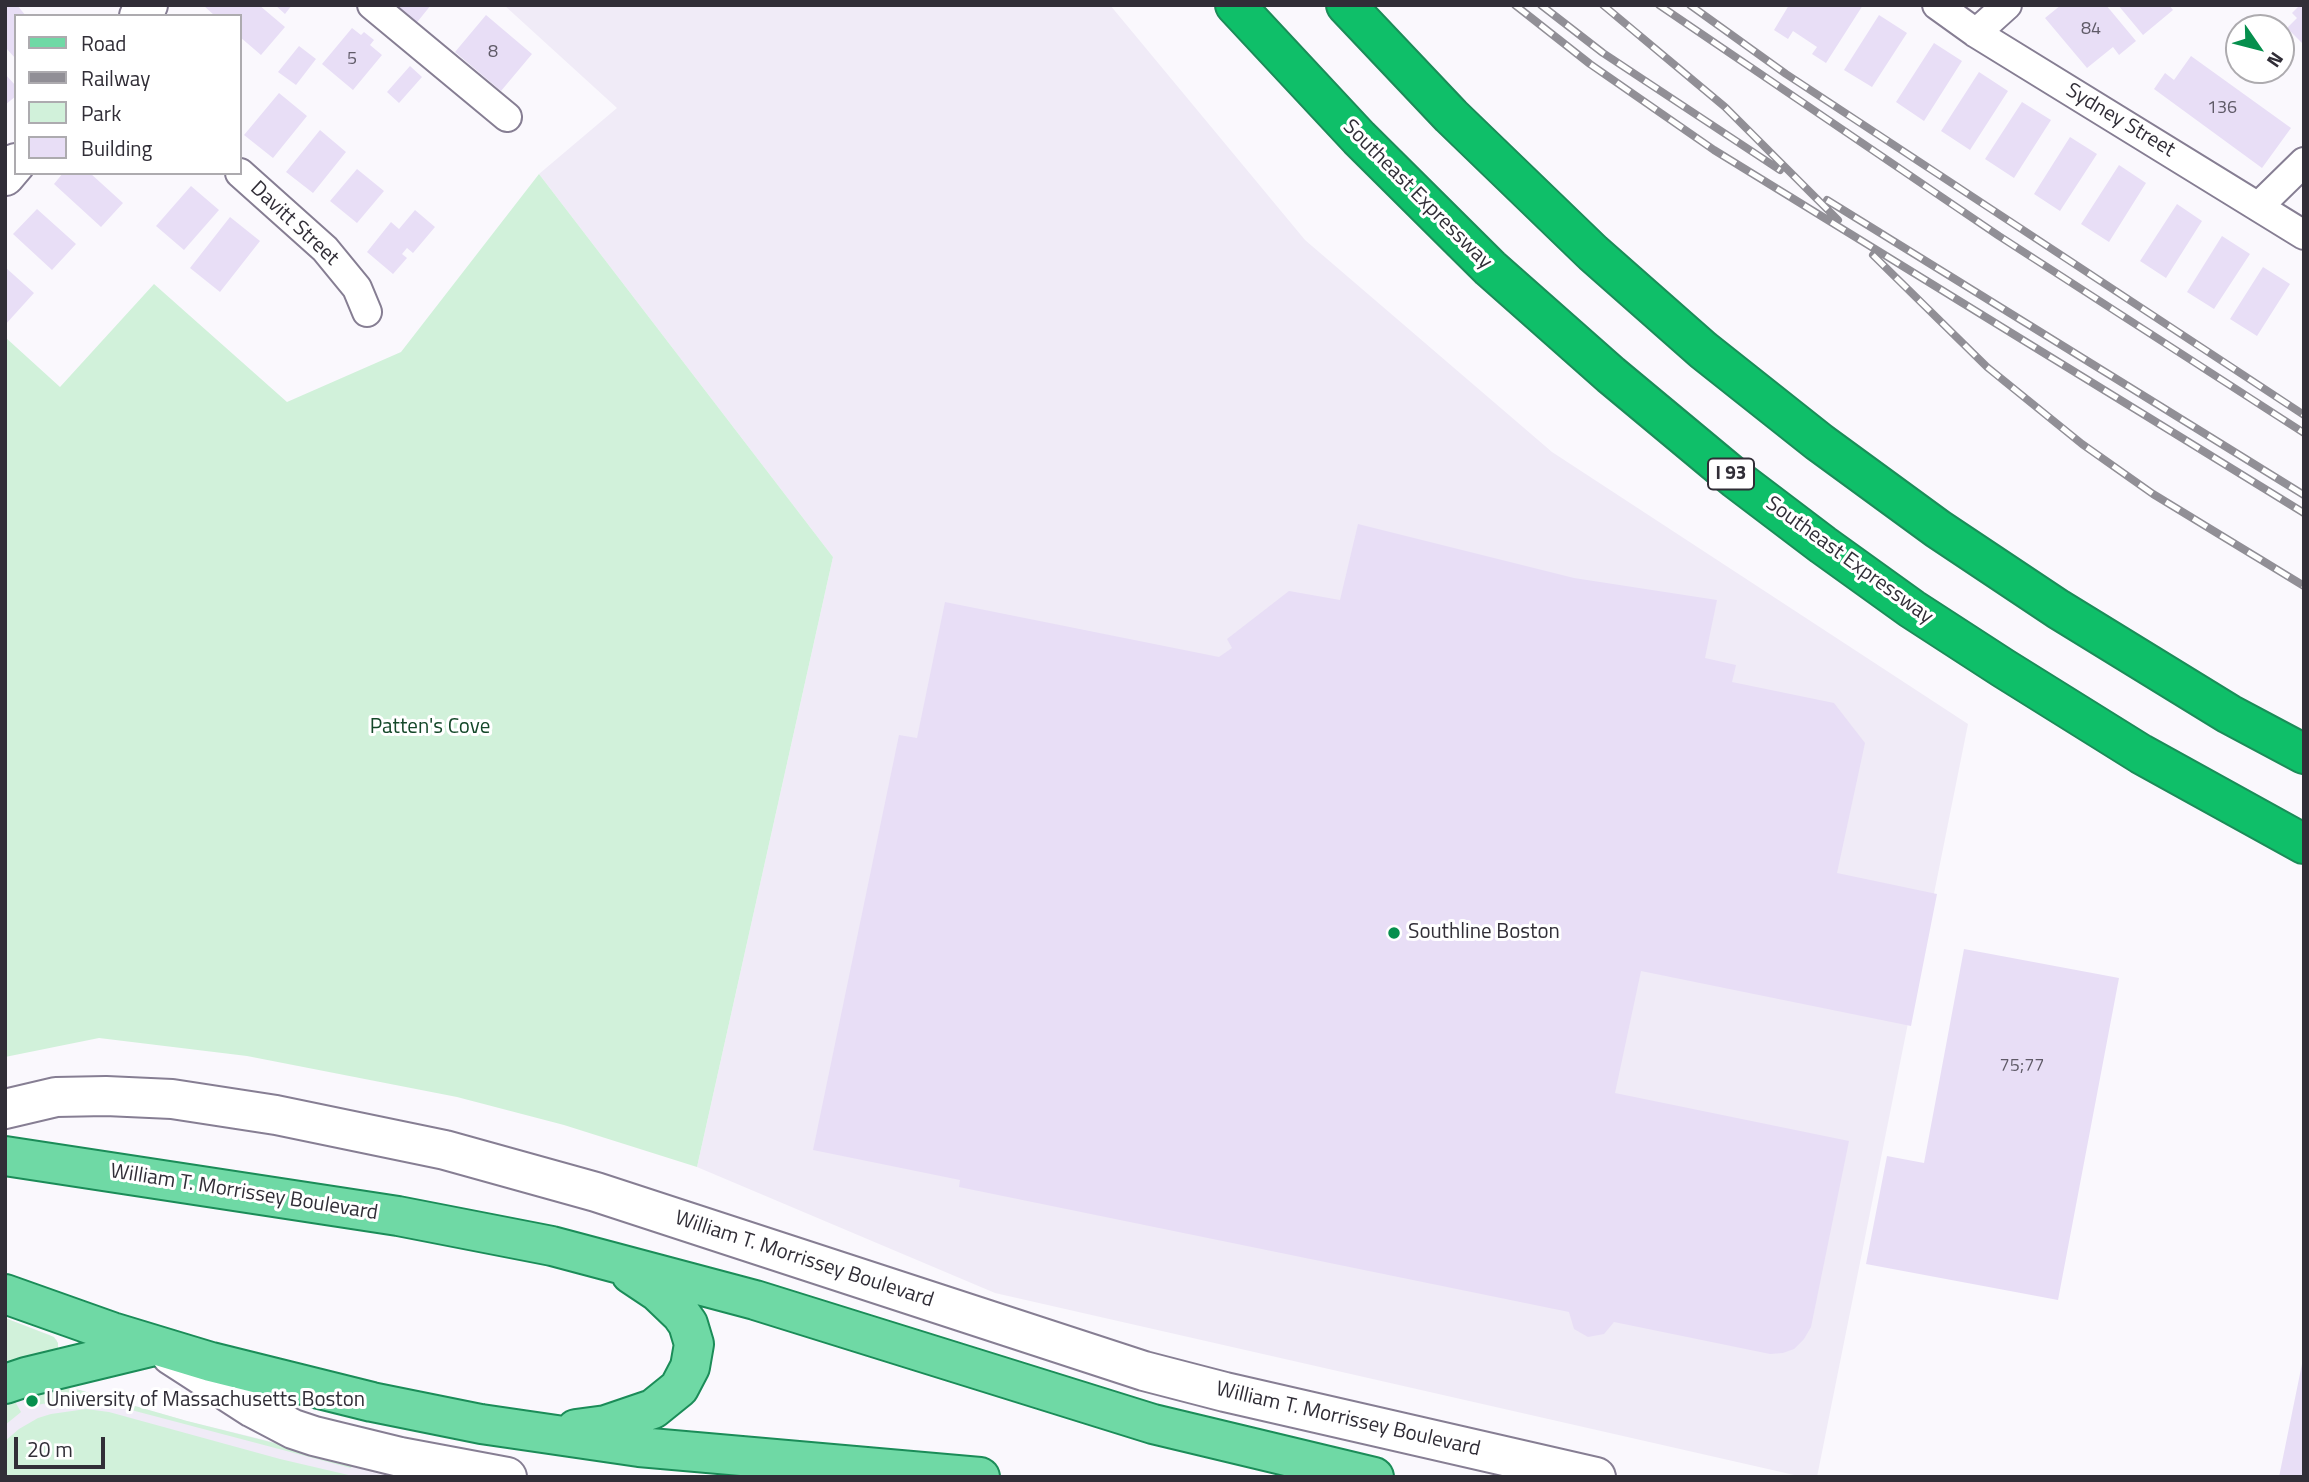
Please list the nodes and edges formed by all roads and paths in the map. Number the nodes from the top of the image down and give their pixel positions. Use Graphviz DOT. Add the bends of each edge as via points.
graph roads {
  1 [pos="372,5"];
  2 [pos="1236,5"];
  3 [pos="1346,5"];
  4 [pos="1937,5"];
  5 [pos="2007,5"];
  6 [pos="1976,33"];
  7 [pos="507,117"];
  8 [pos="2304,162"];
  9 [pos="242,175"];
  10 [pos="2259,205"];
  11 [pos="2304,235"];
  12 [pos="368,312"];
  13 [pos="2304,754"];
  14 [pos="2304,844"];
  15 [pos="5,1109"];
  16 [pos="5,1156"];
  17 [pos="599,1257"];
  18 [pos="5,1294"];
  19 [pos="154,1346"];
  20 [pos="5,1384"];
  21 [pos="533,1432"];
  22 [pos="507,1477"];
  23 [pos="980,1477"];
  24 [pos="1374,1477"];
  25 [pos="1596,1477"];
  1 -- 7 [label="street"];
  2 -- 14 [label="highway, Southeast Expressway / I 93" via="1359,138 1490,268 1737,479 1867,576 2003,668 2141,754"];
  3 -- 13 [label="highway" via="1557,220 1677,328 1809,435 2058,609 2229,714"];
  4 -- 6 [label="street, Sydney Street"];
  5 -- 6 [label="street"];
  6 -- 10 [label="street, Sydney Street"];
  8 -- 10 [label="street"];
  9 -- 12 [label="street, Davitt Street" via="325,249 357,288"];
  10 -- 11 [label="street, Sydney Street"];
  15 -- 25 [label="street, William T. Morrissey Boulevard" via="56,1097 172,1099 445,1150 596,1192 1143,1371"];
  16 -- 17 [label="main road, William T. Morrissey Boulevard" via="450,1225"];
  17 -- 21 [label="main road" via="642,1281 681,1314 694,1344 690,1367 679,1388 653,1409 606,1424"];
  17 -- 24 [label="main road, William T. Morrissey Boulevard" via="755,1300 1141,1421"];
  18 -- 19 [label="main road"];
  19 -- 20 [label="main road"];
  19 -- 21 [label="main road" via="372,1402"];
  19 -- 22 [label="street" via="293,1429 363,1449"];
  21 -- 23 [label="main road" via="688,1452"];
}
